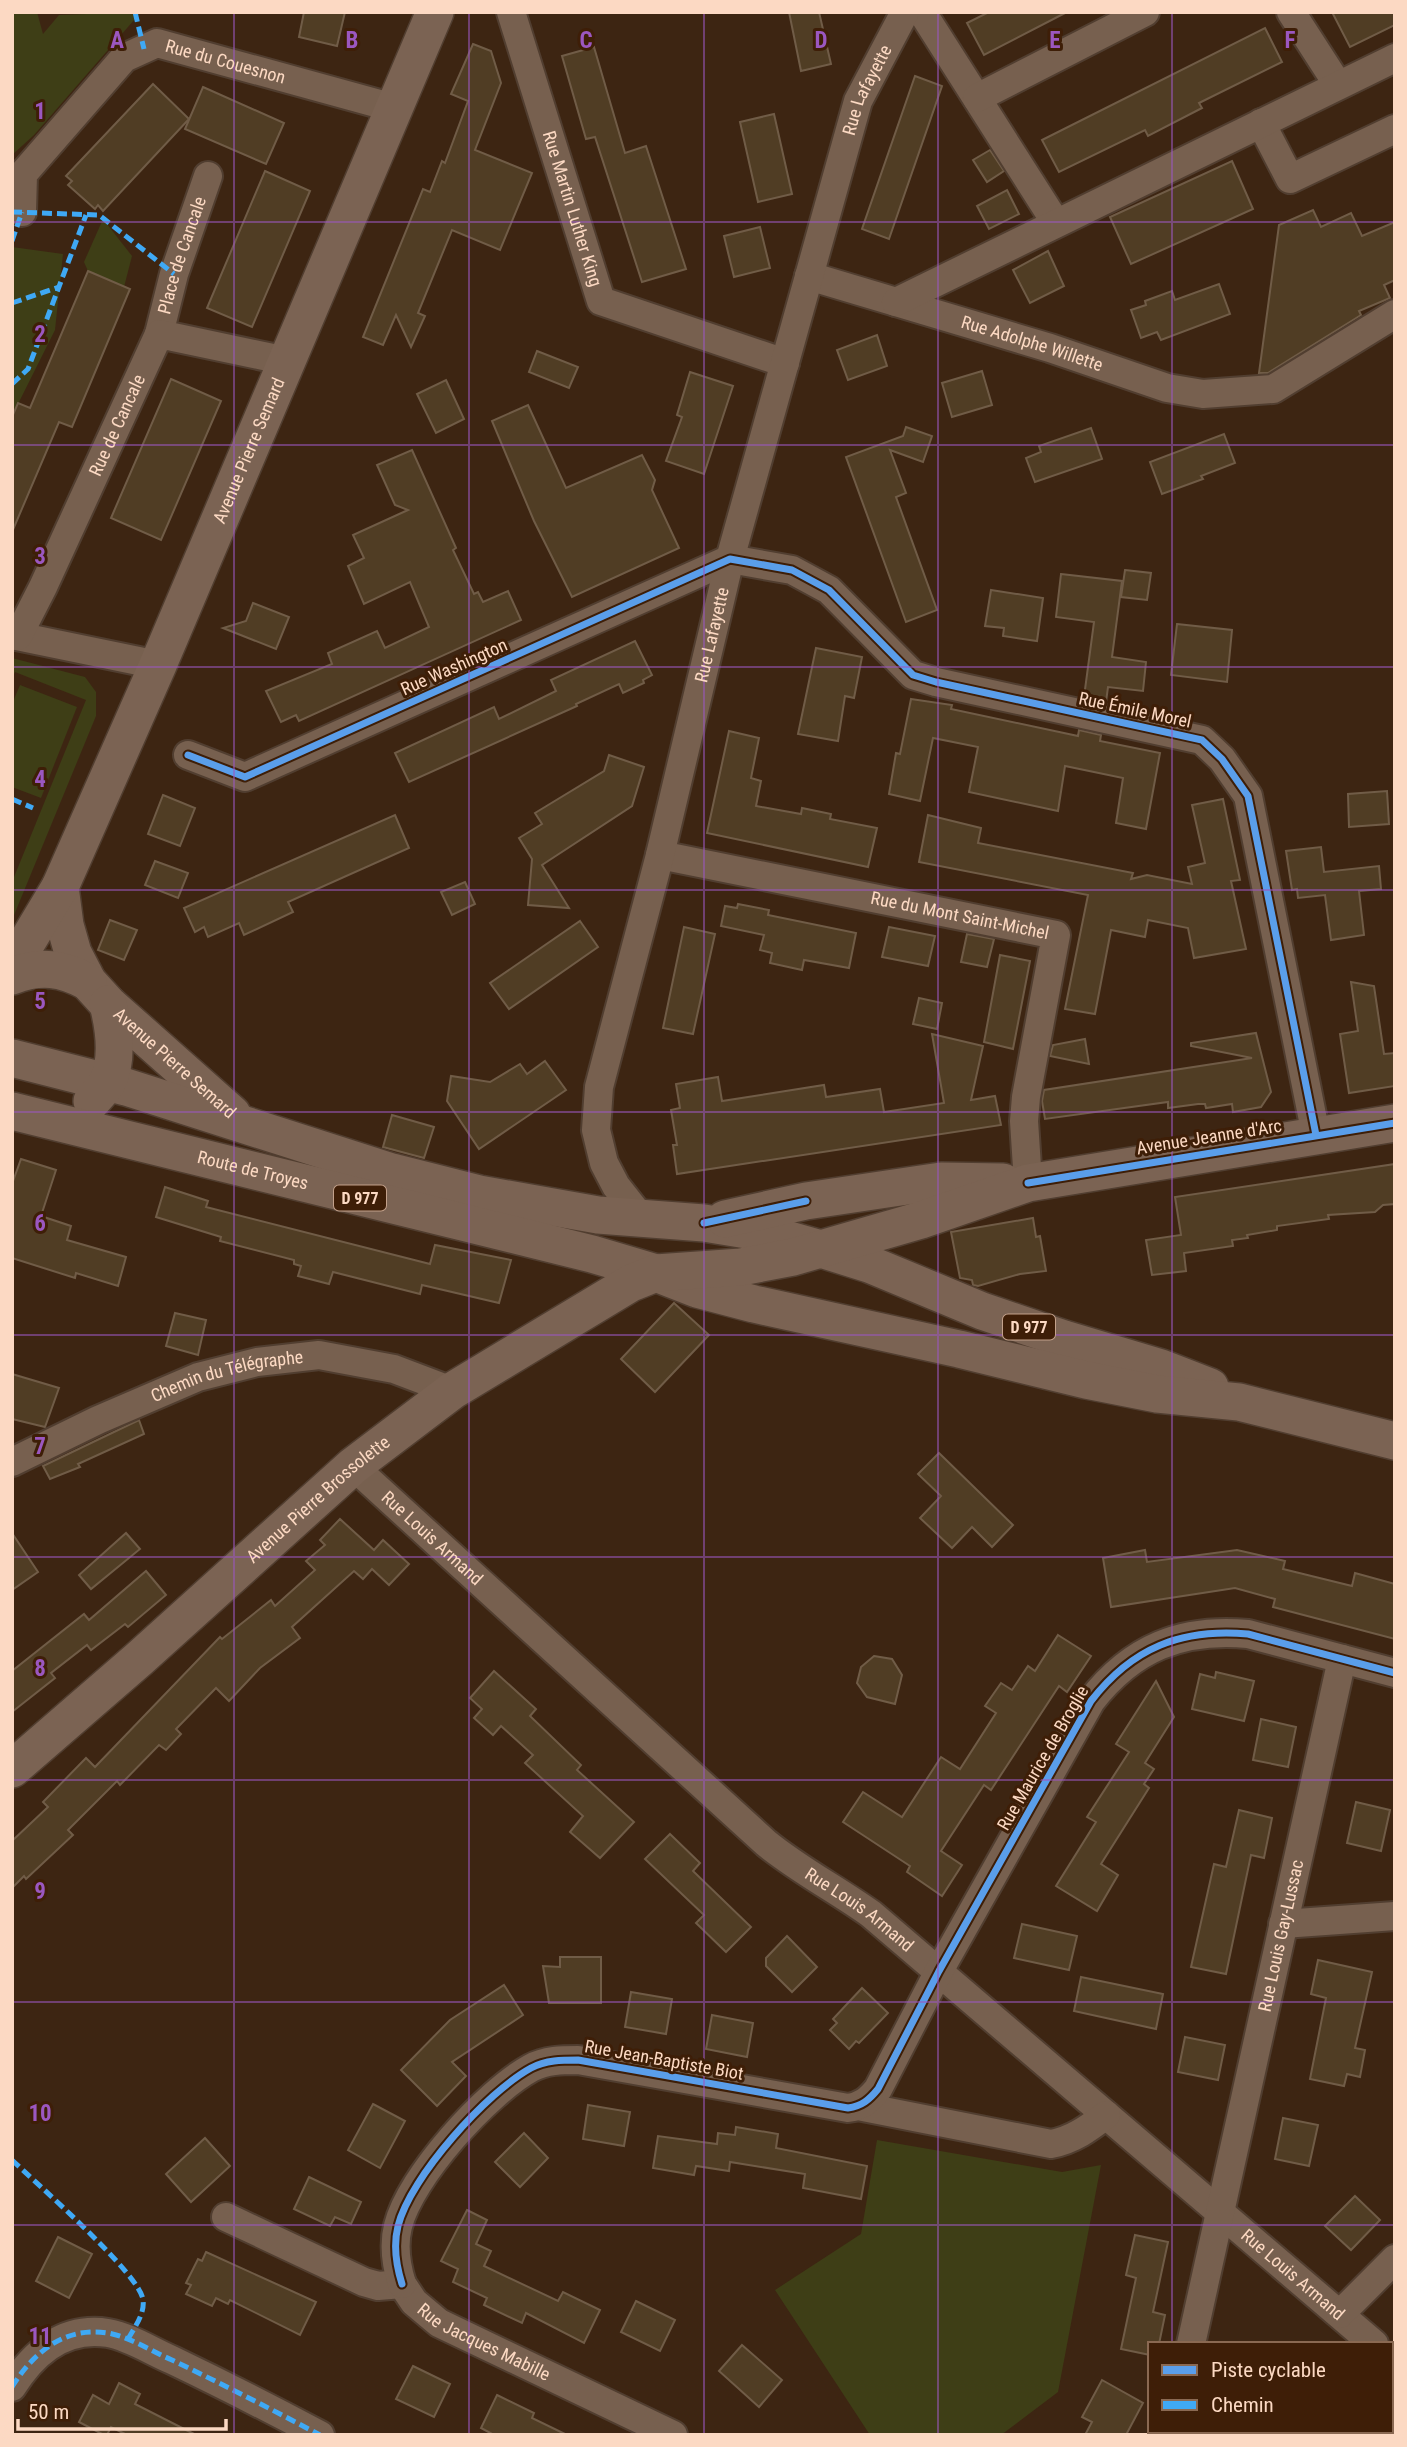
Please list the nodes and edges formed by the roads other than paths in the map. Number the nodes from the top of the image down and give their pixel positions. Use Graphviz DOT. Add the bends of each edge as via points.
graph roads {
  1 [pos="435,12"];
  2 [pos="511,12"];
  3 [pos="905,12"];
  4 [pos="922,12"];
  5 [pos="1145,12"];
  6 [pos="1291,12"];
  7 [pos="1395,58"];
  8 [pos="1338,85"];
  9 [pos="977,98"];
  10 [pos="394,108"];
  11 [pos="1261,123"];
  12 [pos="1395,130"];
  13 [pos="208,176"];
  14 [pos="22,212"];
  15 [pos="1056,223"];
  16 [pos="809,276"];
  17 [pos="895,302"];
  18 [pos="1395,314"];
  19 [pos="159,334"];
  20 [pos="287,361"];
  21 [pos="785,363"];
  22 [pos="730,559"];
  23 [pos="15,635"];
  24 [pos="158,666"];
  25 [pos="188,755"];
  26 [pos="660,855"];
  27 [pos="60,887"];
  28 [pos="12,967"];
  29 [pos="12,976"];
  30 [pos="98,993"];
  31 [pos="12,1058"];
  32 [pos="107,1082"];
  33 [pos="17,1116"];
  34 [pos="241,1122"];
  35 [pos="1395,1123"];
  36 [pos="64,1124"];
  37 [pos="1316,1135"];
  38 [pos="1028,1182"];
  39 [pos="642,1219"];
  40 [pos="921,1220"];
  41 [pos="704,1223"];
  42 [pos="821,1249"];
  43 [pos="656,1273"];
  44 [pos="918,1285"];
  45 [pos="452,1391"];
  46 [pos="1239,1402"];
  47 [pos="1395,1441"];
  48 [pos="12,1462"];
  49 [pos="354,1466"];
  50 [pos="1342,1659"];
  51 [pos="1395,1673"];
  52 [pos="12,1769"];
  53 [pos="1395,1916"];
  54 [pos="1283,1924"];
  55 [pos="939,1971"];
  56 [pos="858,2106"];
  57 [pos="1106,2115"];
  58 [pos="1220,2213"];
  59 [pos="226,2217"];
  60 [pos="1395,2259"];
  61 [pos="402,2284"];
  62 [pos="1340,2314"];
  63 [pos="1191,2342"];
  64 [pos="1372,2342"];
  65 [pos="12,2387"];
  66 [pos="320,2435"];
  67 [pos="673,2435"];
  1 -- 10 [label="main road, Avenue Pierre Semard"];
  2 -- 21 [label="street, Rue Martin Luther King" via="601,300"];
  3 -- 16 [label="street, Rue Lafayette" via="858,101"];
  4 -- 9 [label="street"];
  5 -- 9 [label="street"];
  6 -- 8 [label="street"];
  7 -- 8 [label="street"];
  8 -- 11 [label="street"];
  9 -- 15 [label="street"];
  10 -- 14 [label="street, Rue du Couesnon" via="157,43 124,58 23,174"];
  10 -- 20 [label="main road, Avenue Pierre Semard"];
  11 -- 12 [label="street" via="1290,179"];
  11 -- 15 [label="street"];
  13 -- 19 [label="street, Place de Cancale"];
  15 -- 17 [label="street"];
  16 -- 17 [label="street, Rue Adolphe Willette"];
  16 -- 21 [label="street, Rue Lafayette"];
  17 -- 18 [label="street, Rue Adolphe Willette" via="1167,388 1203,394 1273,389"];
  19 -- 20 [label="street"];
  19 -- 23 [label="street, Rue de Cancale" via="43,587"];
  20 -- 24 [label="main road, Avenue Pierre Semard"];
  21 -- 22 [label="street, Rue Lafayette"];
  22 -- 25 [label="street, Rue Washington" via="245,777"];
  22 -- 26 [label="street, Rue Lafayette"];
  22 -- 37 [label="street, Rue Émile Morel" via="792,570 829,590 913,675 1202,740 1222,759 1248,796"];
  23 -- 24 [label="street"];
  24 -- 27 [label="main road, Avenue Pierre Semard"];
  26 -- 38 [label="street, Rue du Mont Saint-Michel" via="1056,935 1026,1097"];
  26 -- 39 [label="street, Rue Lafayette" via="599,1087 596,1130 604,1163"];
  27 -- 28 [label="main road, Avenue Pierre Semard"];
  27 -- 30 [label="main road, Avenue Pierre Semard" via="73,953"];
  29 -- 30 [label="main road, Avenue Pierre Semard" via="28,970 69,972"];
  30 -- 32 [label="main road, Avenue Pierre Semard" via="113,1026 115,1051"];
  30 -- 34 [label="main road, Avenue Pierre Semard"];
  31 -- 32 [label="main road, D 977"];
  32 -- 34 [label="main road, D 977"];
  32 -- 36 [label="main road, Avenue Pierre Semard"];
  33 -- 36 [label="main road, Route de Troyes / D 977"];
  34 -- 39 [label="main road, D 977" via="392,1172 479,1194"];
  35 -- 37 [label="main road, Avenue Jeanne d'Arc"];
  36 -- 43 [label="main road, Route de Troyes / D 977"];
  37 -- 38 [label="main road, Avenue Jeanne d'Arc"];
  38 -- 40 [label="main road, Avenue Jeanne d'Arc"];
  38 -- 41 [label="main road, Avenue Jeanne d'Arc" via="941,1181 806,1201"];
  39 -- 41 [label="main road, D 977"];
  40 -- 42 [label="main road, Avenue Jeanne d'Arc"];
  40 -- 44 [label="main road" via="915,1255"];
  41 -- 42 [label="main road, D 977"];
  42 -- 43 [label="main road, Avenue Jeanne d'Arc" via="741,1267"];
  42 -- 44 [label="main road, D 977"];
  43 -- 45 [label="main road, Avenue Pierre Brossolette" via="610,1295"];
  43 -- 46 [label="main road, D 977" via="754,1304 1086,1380 1157,1394"];
  44 -- 46 [label="main road, D 977" via="982,1311 1199,1382"];
  45 -- 48 [label="street, Chemin du Télégraphe" via="394,1369 319,1355 257,1362 198,1377"];
  45 -- 49 [label="main road, Avenue Pierre Brossolette"];
  46 -- 47 [label="main road, D 977"];
  49 -- 52 [label="main road, Avenue Pierre Brossolette"];
  49 -- 55 [label="street, Rue Louis Armand" via="766,1843 794,1866 852,1900"];
  50 -- 51 [label="street, Rue Maurice de Broglie"];
  50 -- 54 [label="street, Rue Louis Gay-Lussac"];
  50 -- 55 [label="street, Rue Maurice de Broglie" via="1226,1632 1166,1643 1124,1665 1091,1701"];
  53 -- 54 [label="street"];
  54 -- 58 [label="street, Rue Louis Gay-Lussac"];
  55 -- 56 [label="street" via="878,2090"];
  55 -- 57 [label="street, Rue Louis Armand"];
  56 -- 57 [label="street, Rue Jean-Baptiste Biot" via="1051,2144 1073,2137"];
  56 -- 61 [label="street, Rue Jean-Baptiste Biot" via="848,2108 578,2060 544,2062 496,2096 422,2175 398,2225 396,2266"];
  57 -- 58 [label="street, Rue Louis Armand"];
  58 -- 62 [label="street, Rue Louis Armand"];
  58 -- 63 [label="street"];
  59 -- 61 [label="street, Rue Jacques Mabille" via="364,2282"];
  60 -- 62 [label="street"];
  61 -- 67 [label="street, Rue Jacques Mabille" via="439,2323"];
  62 -- 64 [label="street, Rue Louis Armand"];
  65 -- 66 [label="street" via="23,2368 58,2340 107,2333 202,2374"];
}
